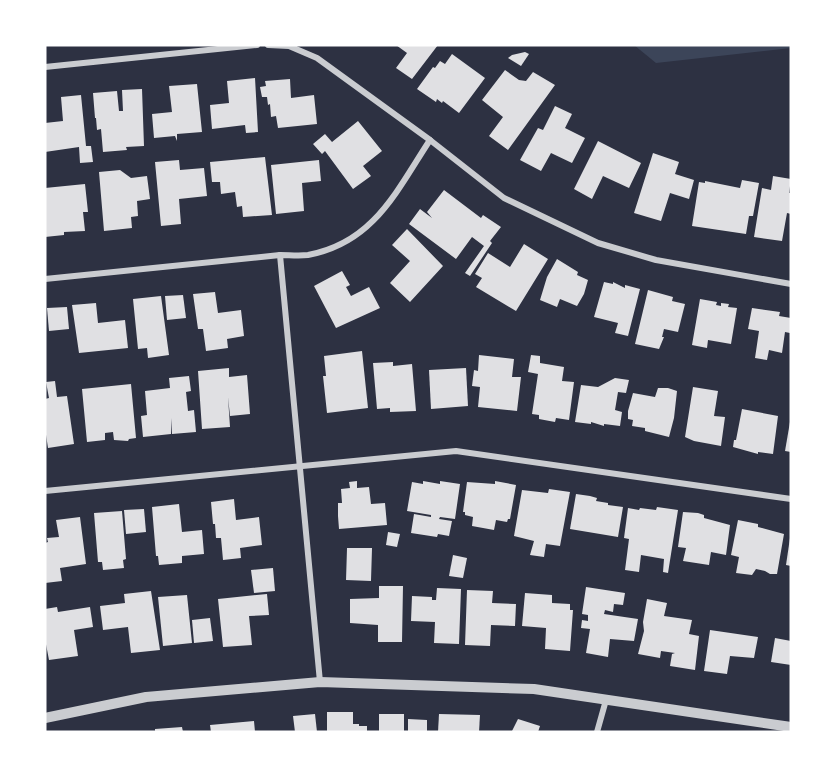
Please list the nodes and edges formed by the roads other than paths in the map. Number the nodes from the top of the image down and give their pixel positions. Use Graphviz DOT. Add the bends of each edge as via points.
graph roads {
  1 [pos="257,45"];
  2 [pos="268,45"];
  3 [pos="45,67"];
  4 [pos="430,140"];
  5 [pos="280,255"];
  6 [pos="45,279"];
  7 [pos="791,284"];
  8 [pos="301,465"];
  9 [pos="45,491"];
  10 [pos="791,498"];
  11 [pos="320,682"];
  12 [pos="606,700"];
  13 [pos="45,718"];
  14 [pos="791,727"];
  15 [pos="597,732"];
  1 -- 3 [label="street"];
  2 -- 4 [label="street" via="289,46 317,58"];
  4 -- 5 [label="street" via="366,229 347,242 308,255"];
  4 -- 7 [label="street" via="504,198 598,243 656,260"];
  5 -- 6 [label="street"];
  5 -- 8 [label="street"];
  8 -- 9 [label="street"];
  8 -- 10 [label="street" via="456,451"];
  8 -- 11 [label="street"];
  11 -- 12 [label="street" via="534,689"];
  11 -- 13 [label="street" via="146,697"];
  12 -- 14 [label="street"];
  12 -- 15 [label="street"];
}
